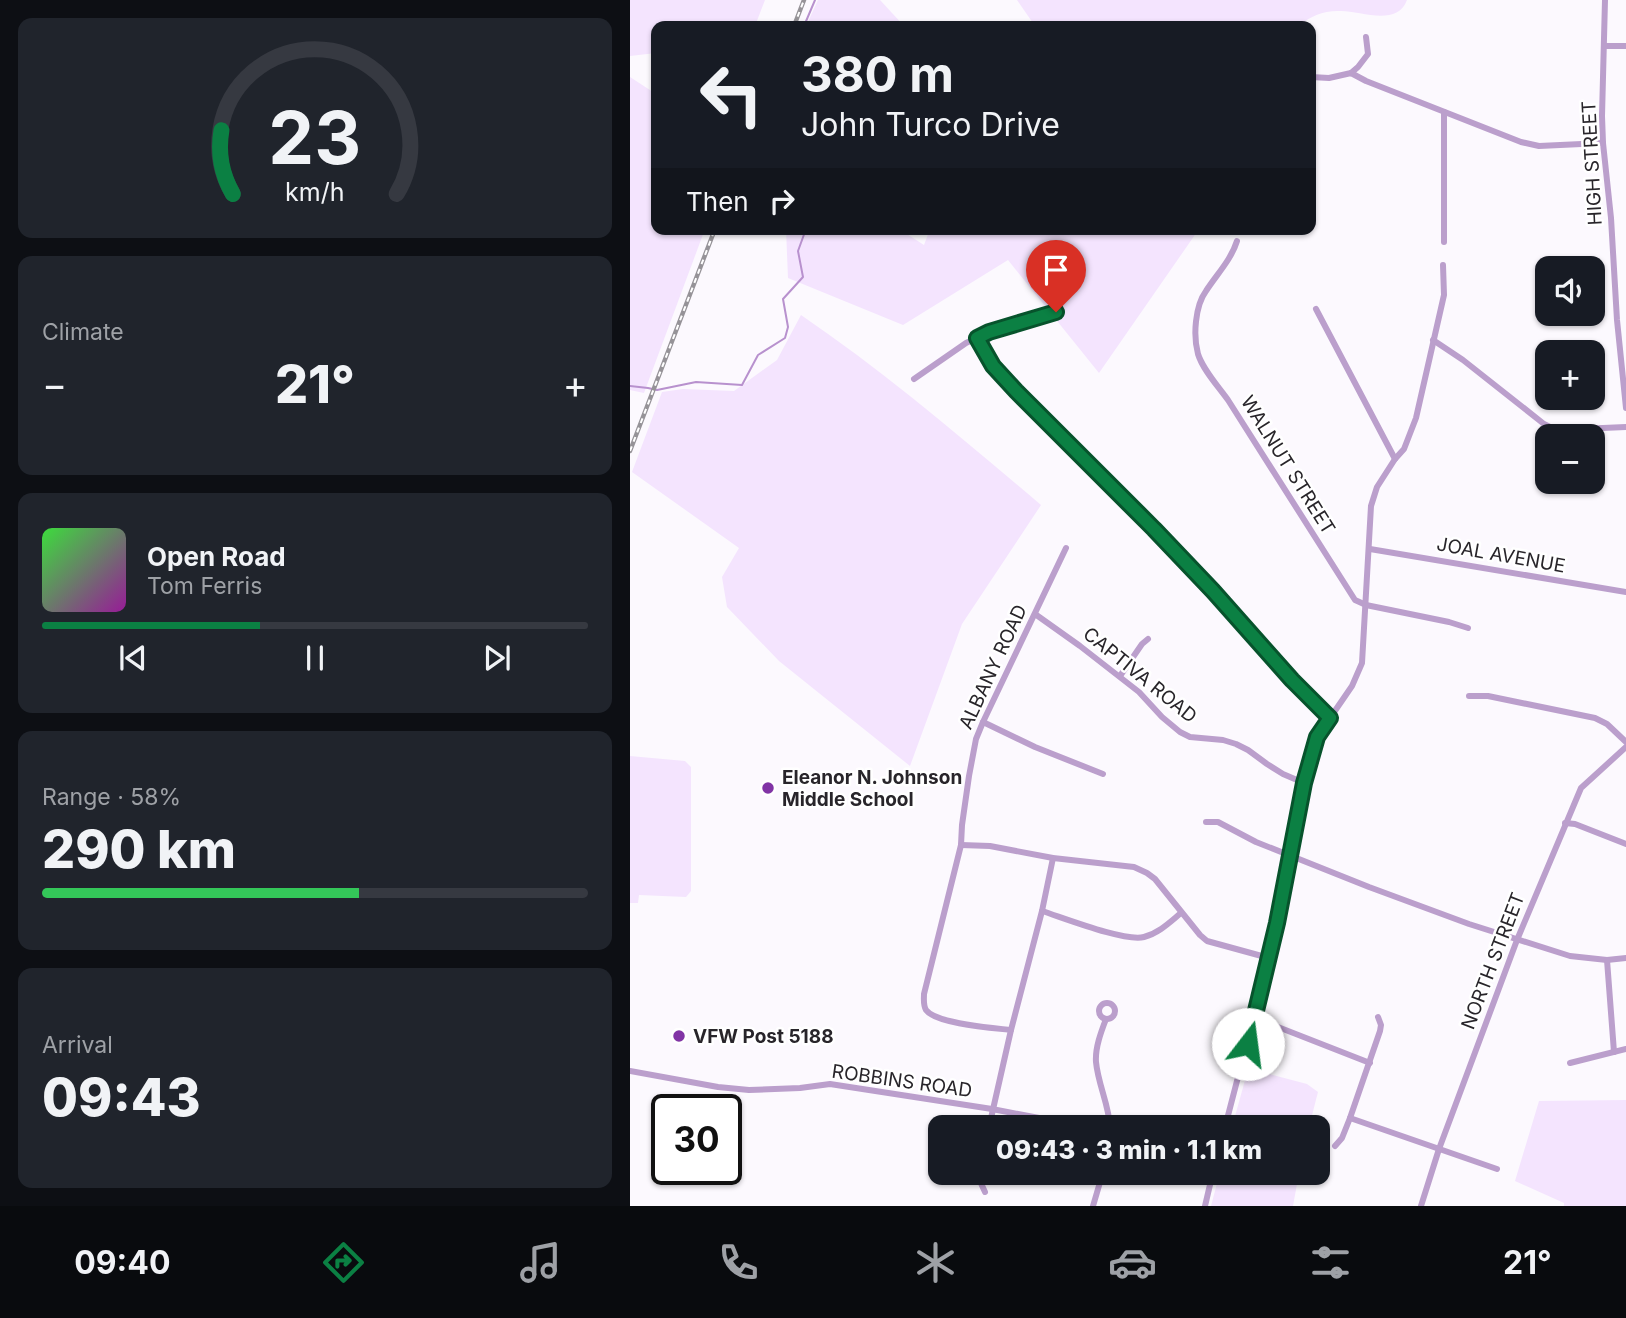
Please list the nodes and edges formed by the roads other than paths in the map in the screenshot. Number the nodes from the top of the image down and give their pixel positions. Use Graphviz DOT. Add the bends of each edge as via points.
graph roads {
  1 [pos="1605,0"];
  2 [pos="1366,37"];
  3 [pos="1605,46"];
  4 [pos="1626,47"];
  5 [pos="1351,72"];
  6 [pos="1316,77"];
  7 [pos="1444,111"];
  8 [pos="1603,143"];
  9 [pos="1237,241"];
  10 [pos="1444,242"];
  11 [pos="1443,265"];
  12 [pos="1316,309"];
  13 [pos="1056,312"];
  14 [pos="977,338"];
  15 [pos="1433,340"];
  16 [pos="914,379"];
  17 [pos="1626,408"];
  18 [pos="1626,427"];
  19 [pos="1395,459"];
  20 [pos="1066,548"];
  21 [pos="1370,549"];
  22 [pos="1626,592"];
  23 [pos="1366,604"];
  24 [pos="1035,614"];
  25 [pos="1468,628"];
  26 [pos="1148,639"];
  27 [pos="1120,676"];
  28 [pos="1469,696"];
  29 [pos="1330,718"];
  30 [pos="983,722"];
  31 [pos="1626,744"];
  32 [pos="1103,774"];
  33 [pos="1304,783"];
  34 [pos="1206,822"];
  35 [pos="1566,823"];
  36 [pos="1626,844"];
  37 [pos="961,845"];
  38 [pos="1290,855"];
  39 [pos="1052,858"];
  40 [pos="1042,911"];
  41 [pos="1181,913"];
  42 [pos="1517,940"];
  43 [pos="1269,958"];
  44 [pos="1626,958"];
  45 [pos="1607,960"];
  46 [pos="1377,1017"];
  47 [pos="1255,1018"];
  48 [pos="1106,1019"];
  49 [pos="1011,1030"];
  50 [pos="1626,1049"];
  51 [pos="1614,1052"];
  52 [pos="1370,1063"];
  53 [pos="1570,1063"];
  54 [pos="630,1071"];
  55 [pos="992,1109"];
  56 [pos="991,1115"];
  57 [pos="1023,1115"];
  58 [pos="1110,1115"];
  59 [pos="1228,1115"];
  60 [pos="1350,1118"];
  61 [pos="1335,1146"];
  62 [pos="1439,1149"];
  63 [pos="1497,1169"];
  64 [pos="982,1185"];
  65 [pos="1099,1185"];
  66 [pos="1210,1185"];
  67 [pos="985,1192"];
  68 [pos="1093,1206"];
  69 [pos="1205,1206"];
  70 [pos="1421,1206"];
  1 -- 3 [label="street, HIGH STREET"];
  2 -- 5 [label="street" via="1368,54"];
  3 -- 4 [label="street"];
  3 -- 8 [label="street, HIGH STREET"];
  5 -- 6 [label="street"];
  5 -- 7 [label="street"];
  7 -- 8 [label="street" via="1539,146"];
  7 -- 10 [label="street"];
  8 -- 17 [label="street, HIGH STREET"];
  9 -- 23 [label="street, WALNUT STREET" via="1230,259 1200,299 1198,353 1353,598"];
  11 -- 15 [label="street" via="1444,295"];
  12 -- 19 [label="street"];
  13 -- 14 [label="street"];
  14 -- 16 [label="street"];
  14 -- 29 [label="street" via="993,366 1016,391 1154,529"];
  15 -- 18 [label="street" via="1556,430"];
  15 -- 19 [label="street" via="1416,418 1405,449"];
  19 -- 21 [label="street" via="1377,487 1370,515"];
  20 -- 24 [label="street, ALBANY ROAD"];
  21 -- 22 [label="street, JOAL AVENUE"];
  21 -- 23 [label="street"];
  23 -- 25 [label="street"];
  23 -- 29 [label="street" via="1362,663"];
  24 -- 27 [label="street, CAPTIVA ROAD"];
  24 -- 30 [label="street, ALBANY ROAD"];
  26 -- 27 [label="street"];
  27 -- 33 [label="street, CAPTIVA ROAD" via="1180,732 1236,744"];
  28 -- 31 [label="street" via="1595,718"];
  29 -- 33 [label="street" via="1317,737"];
  30 -- 32 [label="street"];
  30 -- 37 [label="street, ALBANY ROAD" via="969,776"];
  31 -- 35 [label="street, NORTH STREET" via="1581,788"];
  33 -- 38 [label="street"];
  34 -- 38 [label="street" via="1218,822"];
  35 -- 36 [label="street"];
  35 -- 42 [label="street, NORTH STREET"];
  37 -- 39 [label="street"];
  37 -- 49 [label="street, ALBANY ROAD" via="924,1005 937,1018"];
  38 -- 42 [label="street"];
  38 -- 43 [label="street"];
  39 -- 40 [label="street"];
  39 -- 41 [label="street" via="1134,867 1155,879"];
  40 -- 41 [label="street" via="1137,938 1157,932"];
  40 -- 49 [label="street"];
  41 -- 43 [label="street" via="1207,941"];
  42 -- 45 [label="street" via="1570,956"];
  42 -- 62 [label="street, NORTH STREET"];
  43 -- 47 [label="street"];
  44 -- 45 [label="street"];
  45 -- 51 [label="street"];
  46 -- 52 [label="street" via="1381,1025"];
  47 -- 52 [label="street"];
  47 -- 59 [label="street"];
  48 -- 58 [label="street" via="1096,1061"];
  49 -- 55 [label="street"];
  50 -- 51 [label="street"];
  51 -- 53 [label="street"];
  52 -- 60 [label="street"];
  54 -- 55 [label="street, ROBBINS ROAD" via="749,1090 830,1084"];
  55 -- 56 [label="street"];
  55 -- 57 [label="street, ROBBINS ROAD"];
  60 -- 61 [label="street"];
  60 -- 62 [label="street"];
  62 -- 63 [label="street"];
  62 -- 70 [label="street, NORTH STREET"];
  64 -- 67 [label="street"];
  65 -- 68 [label="street"];
  66 -- 69 [label="street"];
}
